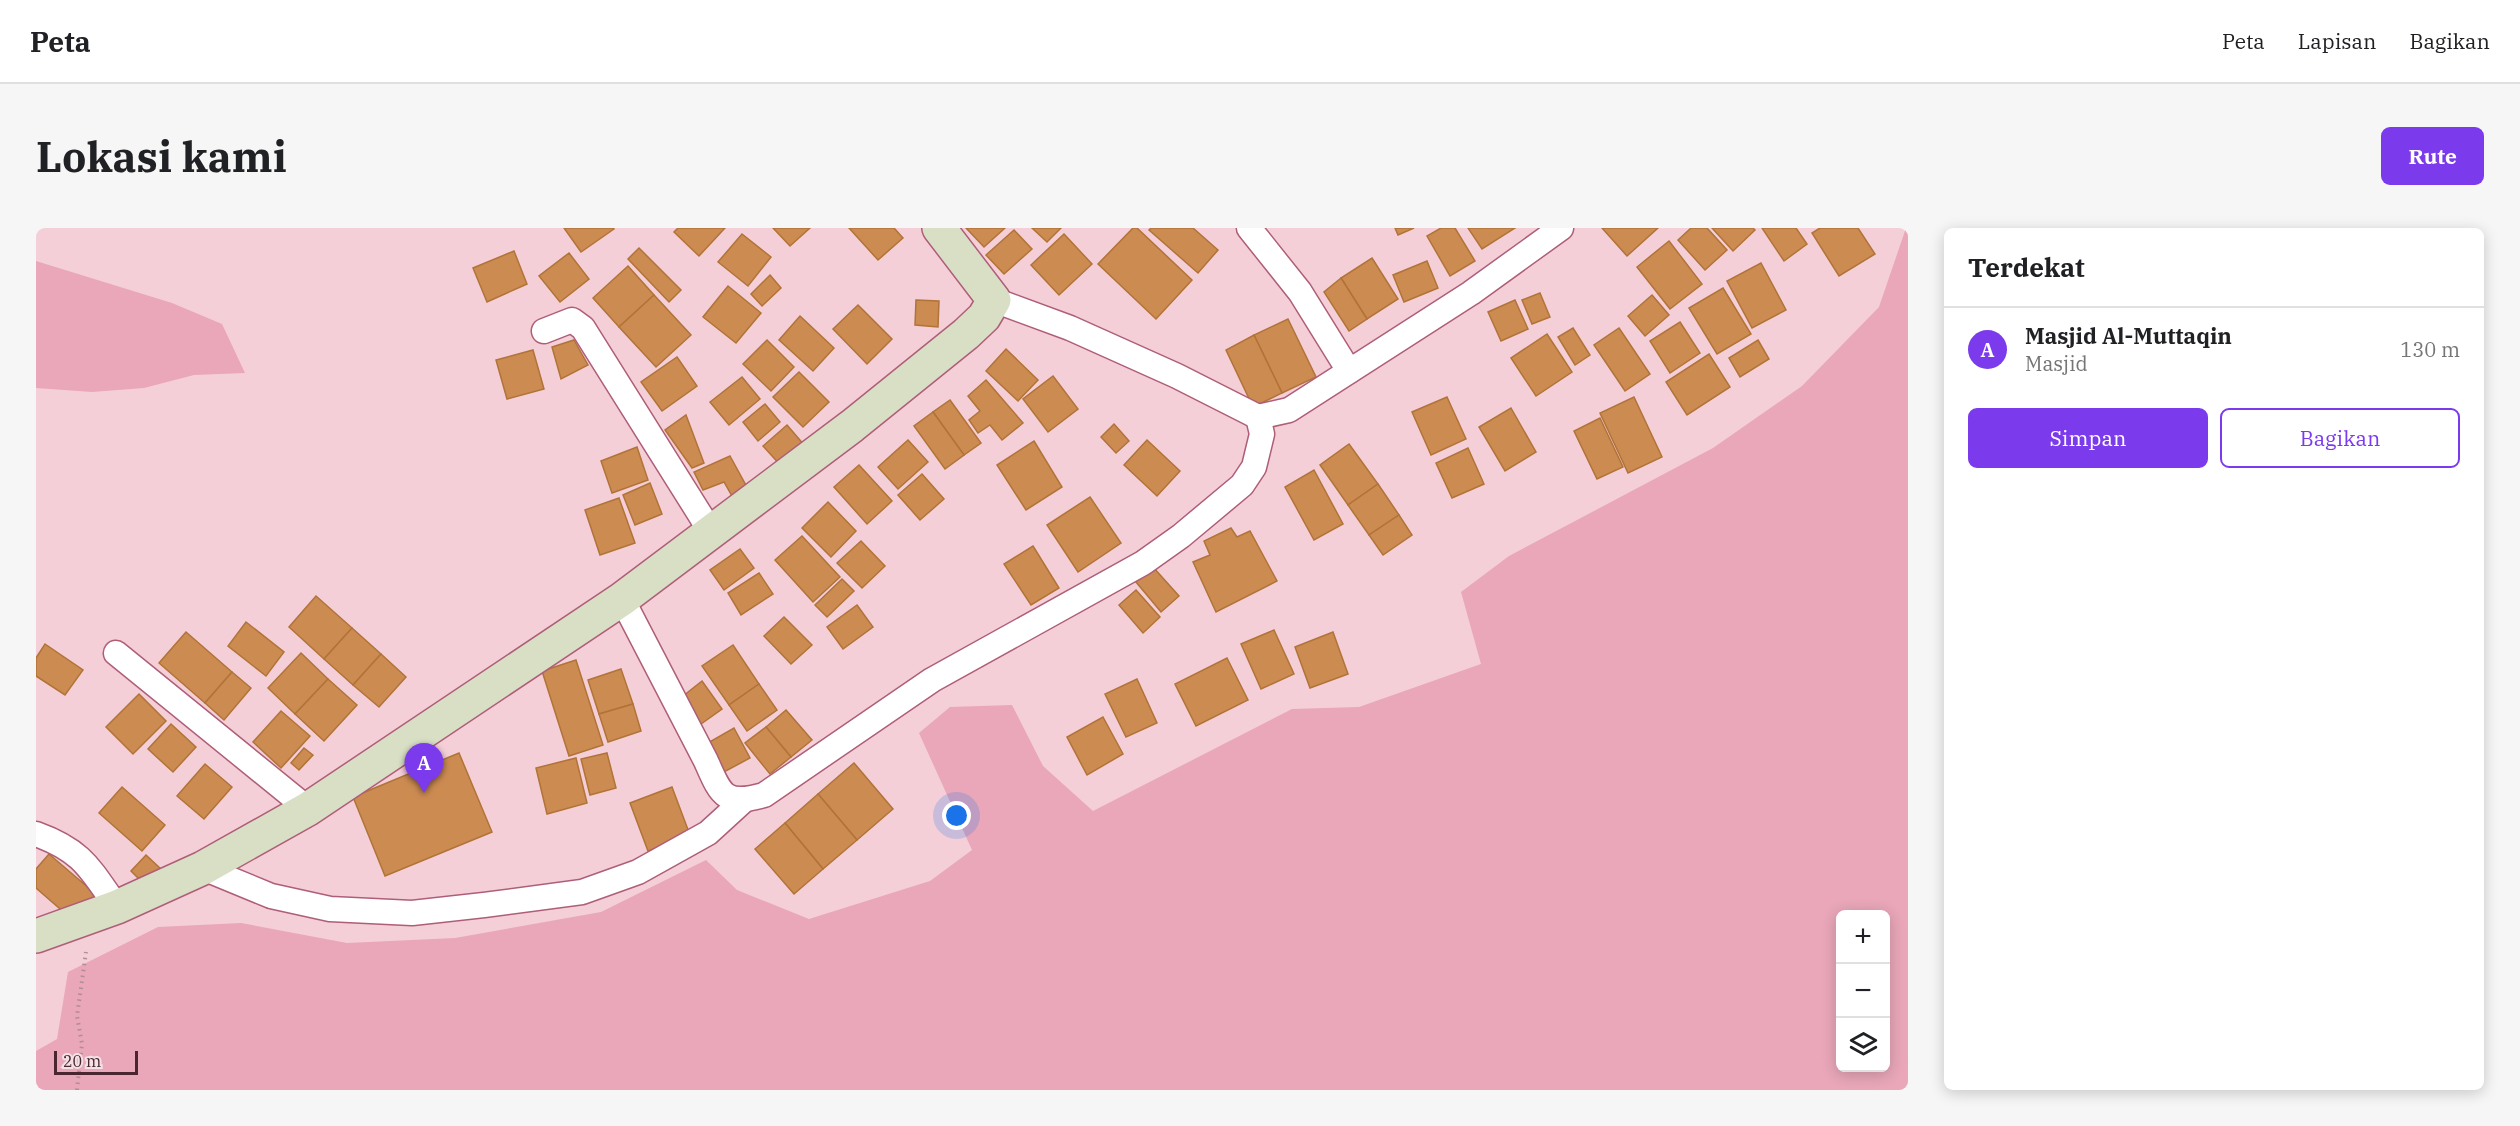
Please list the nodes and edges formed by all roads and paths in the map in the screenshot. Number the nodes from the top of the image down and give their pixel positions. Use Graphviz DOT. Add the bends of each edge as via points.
graph roads {
  1 [pos="939,228"];
  2 [pos="1249,228"];
  3 [pos="1561,228"];
  4 [pos="994,300"];
  5 [pos="544,331"];
  6 [pos="1349,371"];
  7 [pos="1258,417"];
  8 [pos="711,532"];
  9 [pos="622,599"];
  10 [pos="117,653"];
  11 [pos="743,801"];
  12 [pos="308,809"];
  13 [pos="36,834"];
  14 [pos="202,868"];
  15 [pos="117,907"];
  16 [pos="36,936"];
  17 [pos="90,945"];
  18 [pos="77,1090"];
  1 -- 4 [label="main road"];
  2 -- 6 [label="street" via="1300,292"];
  3 -- 6 [label="street" via="1471,293"];
  4 -- 7 [label="street" via="1070,328"];
  4 -- 8 [label="main road" via="984,317 966,334"];
  5 -- 8 [label="street" via="572,320 583,328"];
  6 -- 7 [label="street" via="1289,410"];
  7 -- 11 [label="street" via="1262,434 1254,467 1242,485 1181,536 1143,563 932,680 764,795"];
  8 -- 9 [label="main road"];
  9 -- 11 [label="street" via="717,787 729,799"];
  9 -- 12 [label="main road"];
  10 -- 12 [label="street"];
  11 -- 14 [label="street" via="708,833 638,872 582,892 484,905 412,913 330,909 271,896"];
  12 -- 14 [label="main road"];
  13 -- 15 [label="street" via="71,850 85,862"];
  14 -- 15 [label="main road"];
  15 -- 16 [label="main road"];
  17 -- 18 [label="path" via="85,954 77,1016 82,1044"];
}
